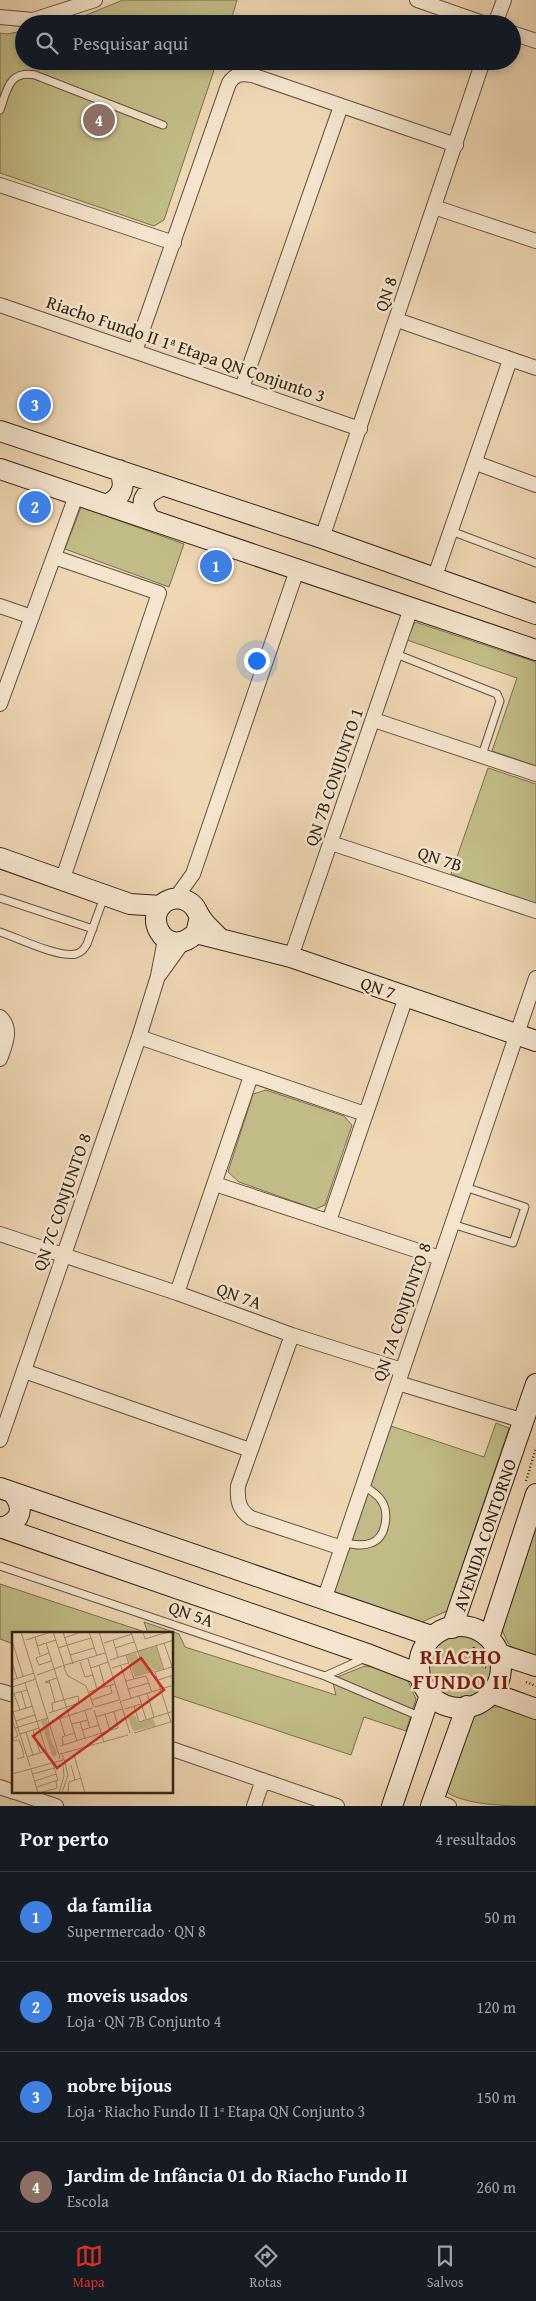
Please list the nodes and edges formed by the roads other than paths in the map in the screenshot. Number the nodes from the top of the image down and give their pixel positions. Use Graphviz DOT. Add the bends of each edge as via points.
graph roads {
  1 [pos="95,0"];
  2 [pos="418,0"];
  3 [pos="504,0"];
  4 [pos="48,15"];
  5 [pos="460,15"];
  6 [pos="498,15"];
  7 [pos="0,17"];
  8 [pos="15,18"];
  9 [pos="521,36"];
  10 [pos="536,41"];
  11 [pos="480,70"];
  12 [pos="340,106"];
  13 [pos="0,110"];
  14 [pos="163,125"];
  15 [pos="456,145"];
  16 [pos="0,185"];
  17 [pos="434,207"];
  18 [pos="536,241"];
  19 [pos="174,243"];
  20 [pos="0,305"];
  21 [pos="397,320"];
  22 [pos="135,351"];
  23 [pos="510,360"];
  24 [pos="536,368"];
  25 [pos="242,388"];
  26 [pos="360,429"];
  27 [pos="0,431"];
  28 [pos="476,463"];
  29 [pos="0,469"];
  30 [pos="118,470"];
  31 [pos="536,485"];
  32 [pos="161,486"];
  33 [pos="76,496"];
  34 [pos="106,505"];
  35 [pos="150,519"];
  36 [pos="451,531"];
  37 [pos="322,538"];
  38 [pos="54,556"];
  39 [pos="536,564"];
  40 [pos="297,570"];
  41 [pos="434,579"];
  42 [pos="505,603"];
  43 [pos="0,606"];
  44 [pos="411,608"];
  45 [pos="536,614"];
  46 [pos="32,617"];
  47 [pos="493,635"];
  48 [pos="536,650"];
  49 [pos="396,654"];
  50 [pos="0,704"];
  51 [pos="374,720"];
  52 [pos="482,755"];
  53 [pos="536,774"];
  54 [pos="331,843"];
  55 [pos="0,858"];
  56 [pos="62,881"];
  57 [pos="104,895"];
  58 [pos="0,898"];
  59 [pos="536,911"];
  60 [pos="179,920"];
  61 [pos="93,929"];
  62 [pos="0,932"];
  63 [pos="292,957"];
  64 [pos="536,978"];
  65 [pos="406,997"];
  66 [pos="0,1018"];
  67 [pos="517,1035"];
  68 [pos="139,1037"];
  69 [pos="536,1041"];
  70 [pos="0,1059"];
  71 [pos="251,1076"];
  72 [pos="365,1114"];
  73 [pos="215,1184"];
  74 [pos="464,1187"];
  75 [pos="329,1221"];
  76 [pos="452,1224"];
  77 [pos="0,1234"];
  78 [pos="63,1256"];
  79 [pos="440,1258"];
  80 [pos="177,1293"];
  81 [pos="292,1335"];
  82 [pos="24,1371"];
  83 [pos="400,1376"];
  84 [pos="536,1384"];
  85 [pos="524,1421"];
  86 [pos="0,1440"];
  87 [pos="250,1450"];
  88 [pos="363,1485"];
  89 [pos="7,1490"];
  90 [pos="535,1501"];
  91 [pos="1,1528"];
  92 [pos="343,1546"];
  93 [pos="0,1566"];
  94 [pos="324,1600"];
  95 [pos="452,1628"];
  96 [pos="431,1636"];
  97 [pos="494,1646"];
  98 [pos="370,1655"];
  99 [pos="536,1666"];
  100 [pos="419,1674"];
  101 [pos="325,1676"];
  102 [pos="492,1692"];
  103 [pos="430,1695"];
  104 [pos="467,1706"];
  105 [pos="536,1709"];
  106 [pos="422,1717"];
  107 [pos="174,1750"];
  108 [pos="263,1780"];
  109 [pos="0,1787"];
  110 [pos="12,1791"];
  111 [pos="20,1794"];
  112 [pos="438,1804"];
  113 [pos="56,1806"];
  114 [pos="254,1806"];
  115 [pos="337,1806"];
  116 [pos="392,1806"];
  1 -- 4 [label="street"];
  2 -- 5 [label="street"];
  3 -- 6 [label="street"];
  7 -- 8 [label="street"];
  9 -- 10 [label="street"];
  11 -- 15 [label="street, QN 8"];
  12 -- 15 [label="street"];
  12 -- 19 [label="street" via="252,74 243,73 232,79"];
  12 -- 25 [label="street"];
  13 -- 14 [label="lane" via="8,86 15,76 23,73"];
  15 -- 17 [label="street, QN 8"];
  16 -- 19 [label="street"];
  17 -- 18 [label="street"];
  17 -- 21 [label="street, QN 8"];
  19 -- 22 [label="street"];
  20 -- 22 [label="street, Riacho Fundo II 1ª Etapa QN Conjunto 3"];
  21 -- 23 [label="street"];
  21 -- 26 [label="street, QN 8"];
  22 -- 25 [label="street, Riacho Fundo II 1ª Etapa QN Conjunto 3"];
  23 -- 24 [label="street"];
  23 -- 28 [label="street"];
  25 -- 26 [label="street, Riacho Fundo II 1ª Etapa QN Conjunto 3"];
  26 -- 37 [label="street, QN 8"];
  27 -- 30 [label="main road"];
  28 -- 31 [label="street"];
  28 -- 36 [label="street"];
  29 -- 33 [label="main road"];
  30 -- 32 [label="main road"];
  30 -- 34 [label="main road" via="124,484 114,502"];
  32 -- 35 [label="main road" via="143,500"];
  32 -- 37 [label="main road"];
  33 -- 34 [label="main road"];
  33 -- 38 [label="street"];
  34 -- 35 [label="main road"];
  35 -- 40 [label="main road"];
  36 -- 39 [label="lane"];
  36 -- 41 [label="street"];
  37 -- 41 [label="main road"];
  38 -- 46 [label="street"];
  38 -- 56 [label="street" via="158,593"];
  40 -- 44 [label="main road"];
  40 -- 60 [label="street, QN 7C CONJUNTO 8"];
  41 -- 42 [label="main road"];
  42 -- 45 [label="main road"];
  42 -- 47 [label="main road" via="510,610 509,621 506,627"];
  43 -- 46 [label="street"];
  44 -- 47 [label="main road"];
  44 -- 49 [label="street, QN 7B CONJUNTO 1"];
  46 -- 50 [label="street"];
  47 -- 48 [label="main road"];
  49 -- 51 [label="street, QN 7B CONJUNTO 1"];
  49 -- 52 [label="lane" via="497,694 500,701"];
  51 -- 52 [label="street"];
  51 -- 54 [label="street, QN 7B CONJUNTO 1"];
  52 -- 53 [label="street"];
  54 -- 59 [label="street, QN 7B"];
  54 -- 63 [label="street, QN 7B CONJUNTO 1"];
  55 -- 56 [label="main road"];
  56 -- 57 [label="main road"];
  57 -- 60 [label="main road"];
  57 -- 61 [label="lane"];
  58 -- 61 [label="lane"];
  60 -- 63 [label="main road, QN 7" via="219,938"];
  60 -- 68 [label="street, QN 7C CONJUNTO 8"];
  61 -- 62 [label="lane" via="83,950 75,954"];
  63 -- 65 [label="main road, QN 7"];
  64 -- 67 [label="street, QN 7A CONJUNTO 8"];
  65 -- 67 [label="main road, QN 7"];
  65 -- 72 [label="street"];
  66 -- 70 [label="street" via="8,1028"];
  67 -- 69 [label="main road, QN 7"];
  67 -- 74 [label="street, QN 7A CONJUNTO 8"];
  68 -- 71 [label="street"];
  68 -- 78 [label="street, QN 7C CONJUNTO 8"];
  71 -- 72 [label="street"];
  71 -- 73 [label="street"];
  72 -- 75 [label="street"];
  73 -- 75 [label="street"];
  73 -- 80 [label="street"];
  74 -- 76 [label="street, QN 7A CONJUNTO 8"];
  74 -- 76 [label="lane" via="525,1207 513,1243"];
  75 -- 79 [label="street"];
  76 -- 79 [label="street, QN 7A CONJUNTO 8"];
  77 -- 78 [label="street, QN 7A"];
  78 -- 80 [label="street, QN 7A"];
  78 -- 82 [label="street, QN 7C CONJUNTO 8"];
  79 -- 83 [label="street, QN 7A CONJUNTO 8"];
  80 -- 81 [label="street, QN 7A"];
  81 -- 83 [label="street, QN 7A"];
  81 -- 87 [label="street"];
  82 -- 86 [label="street, QN 7C CONJUNTO 8"];
  82 -- 87 [label="street"];
  83 -- 85 [label="street, QN 7A"];
  83 -- 88 [label="street, QN 7A CONJUNTO 8"];
  84 -- 85 [label="main road, AVENIDA CONTORNO"];
  85 -- 95 [label="main road, AVENIDA CONTORNO"];
  87 -- 92 [label="street" via="238,1486 237,1498 243,1513"];
  88 -- 92 [label="street, QN 7A CONJUNTO 8"];
  88 -- 92 [label="lane" via="382,1500 386,1513 384,1529 372,1543"];
  89 -- 91 [label="main road" via="20,1502 21,1508 17,1519"];
  89 -- 94 [label="main road"];
  90 -- 97 [label="main road, AVENIDA CONTORNO"];
  91 -- 98 [label="main road"];
  92 -- 94 [label="street, QN 7A CONJUNTO 8"];
  93 -- 101 [label="lane, QN 5A"];
  94 -- 96 [label="main road"];
  95 -- 96 [label="main road"];
  95 -- 97 [label="main road" via="470,1628"];
  96 -- 100 [label="main road" via="420,1655"];
  97 -- 99 [label="main road"];
  97 -- 102 [label="main road" via="501,1673"];
  98 -- 100 [label="main road"];
  98 -- 101 [label="lane"];
  100 -- 103 [label="main road"];
  101 -- 106 [label="lane, QN 5A"];
  102 -- 104 [label="main road" via="484,1700"];
  102 -- 105 [label="main road"];
  103 -- 104 [label="main road" via="443,1704"];
  103 -- 106 [label="main road"];
  104 -- 112 [label="main road"];
  106 -- 116 [label="main road"];
  107 -- 108 [label="street"];
  108 -- 114 [label="street"];
  108 -- 115 [label="street"];
  109 -- 110 [label="street"];
  111 -- 113 [label="street"];
}
